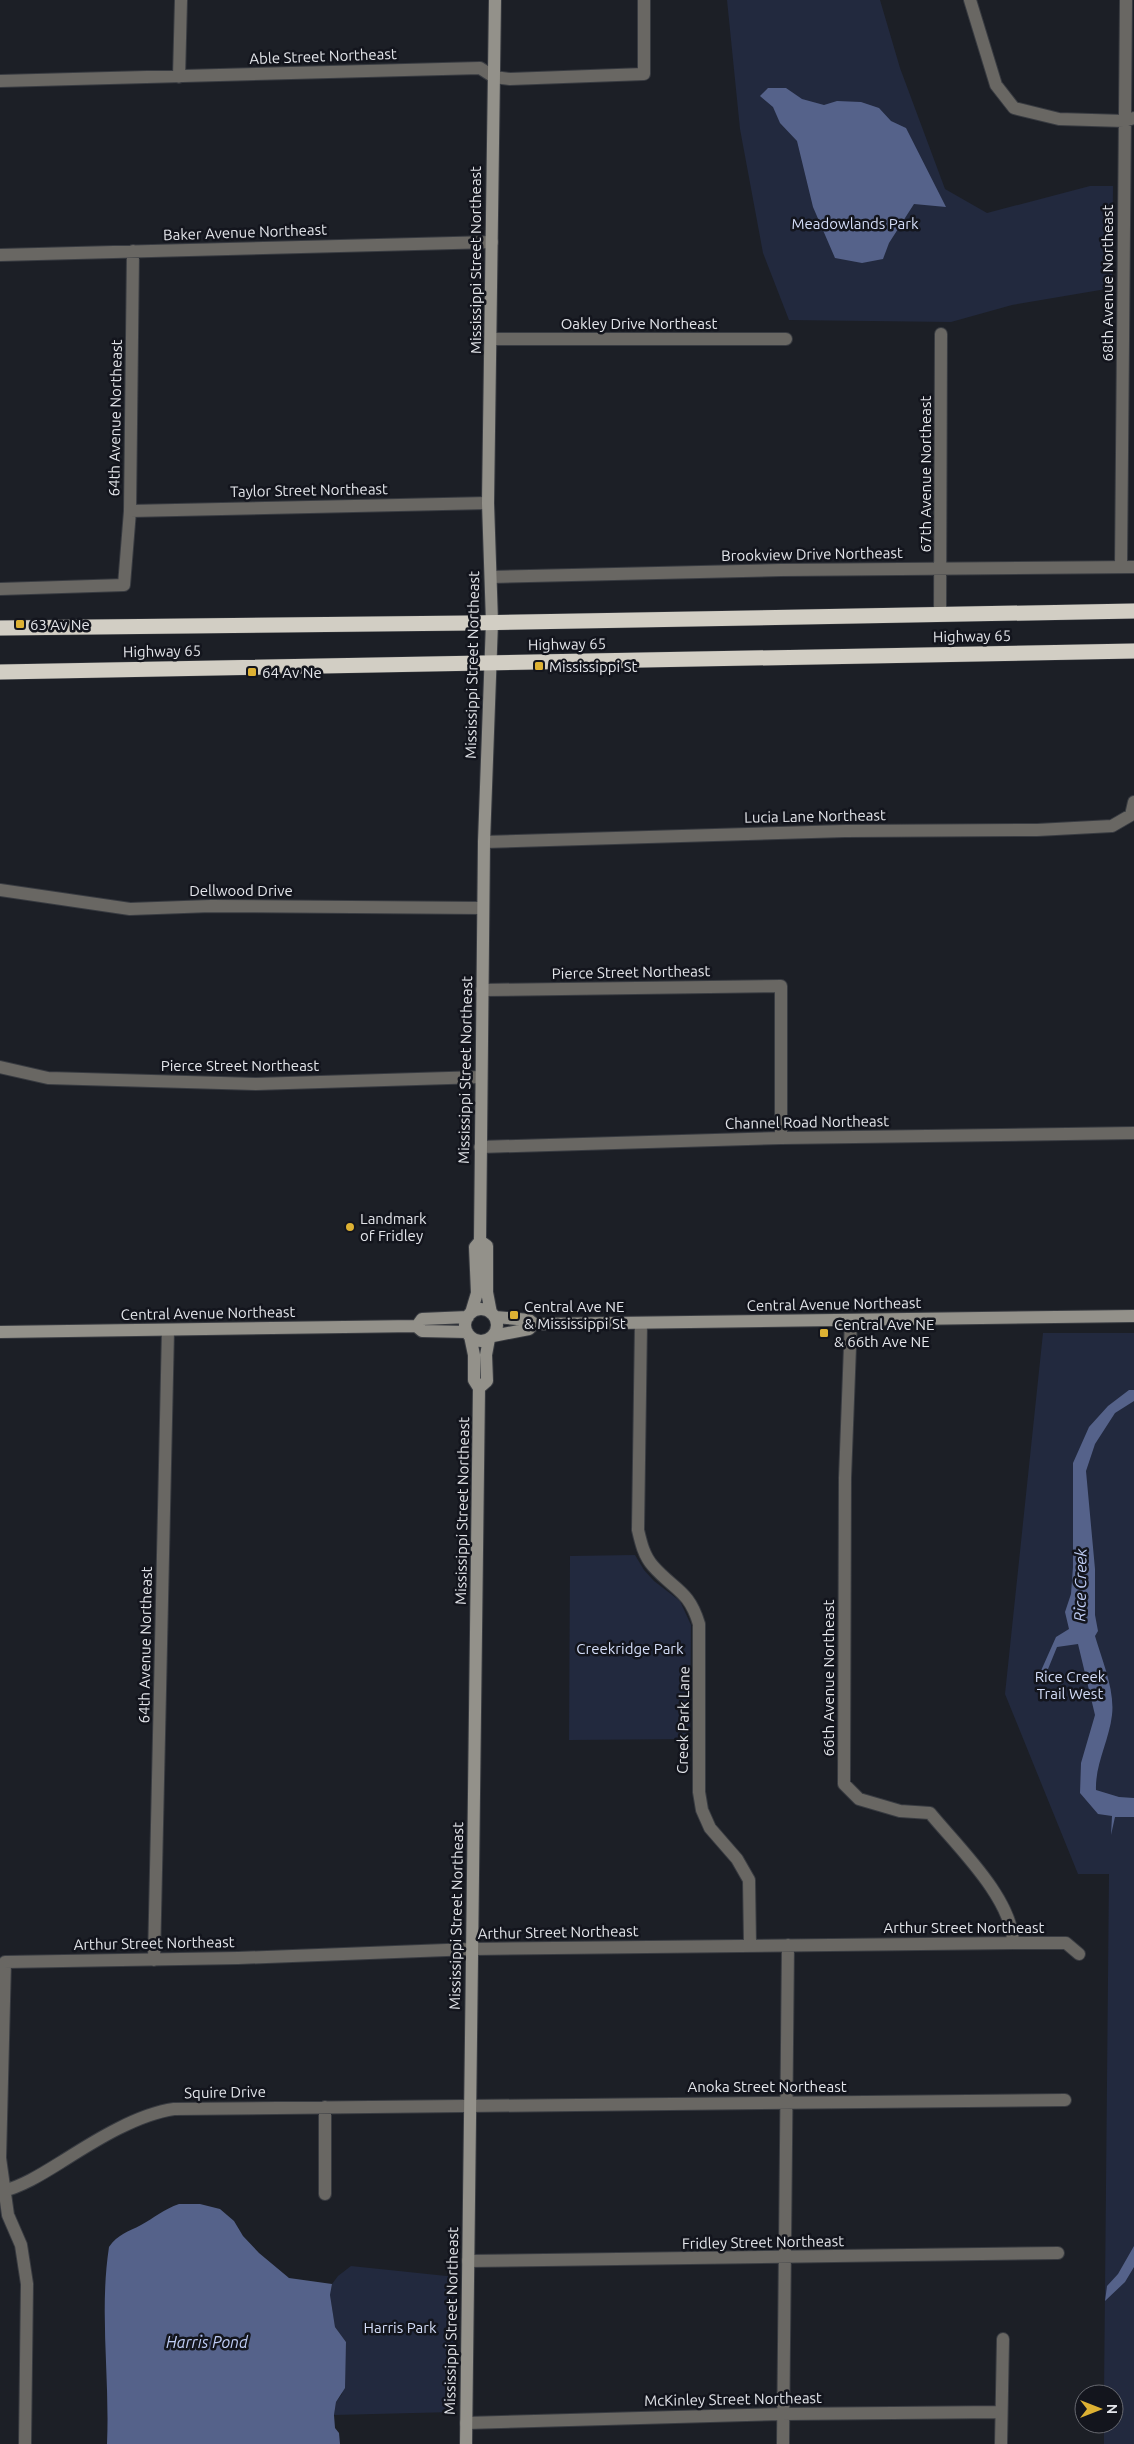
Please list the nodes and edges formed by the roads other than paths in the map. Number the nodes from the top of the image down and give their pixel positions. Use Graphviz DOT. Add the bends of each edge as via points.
graph roads {
  1 [pos="181,0"];
  2 [pos="495,0"];
  3 [pos="644,0"];
  4 [pos="970,0"];
  5 [pos="1126,0"];
  6 [pos="179,77"];
  7 [pos="494,77"];
  8 [pos="0,81"];
  9 [pos="1129,120"];
  10 [pos="492,242"];
  11 [pos="133,252"];
  12 [pos="0,256"];
  13 [pos="1128,284"];
  14 [pos="941,334"];
  15 [pos="786,339"];
  16 [pos="491,340"];
  17 [pos="1129,430"];
  18 [pos="488,503"];
  19 [pos="130,511"];
  20 [pos="1121,567"];
  21 [pos="1134,567"];
  22 [pos="940,569"];
  23 [pos="491,577"];
  24 [pos="0,589"];
  25 [pos="1134,610"];
  26 [pos="940,614"];
  27 [pos="492,622"];
  28 [pos="0,628"];
  29 [pos="1134,651"];
  30 [pos="490,663"];
  31 [pos="0,672"];
  32 [pos="1134,802"];
  33 [pos="484,842"];
  34 [pos="0,890"];
  35 [pos="483,908"];
  36 [pos="482,990"];
  37 [pos="0,1067"];
  38 [pos="481,1077"];
  39 [pos="1134,1134"];
  40 [pos="781,1138"];
  41 [pos="480,1147"];
  42 [pos="480,1241"];
  43 [pos="470,1315"];
  44 [pos="493,1315"];
  45 [pos="1134,1316"];
  46 [pos="850,1320"];
  47 [pos="641,1323"];
  48 [pos="534,1324"];
  49 [pos="418,1326"];
  50 [pos="168,1330"];
  51 [pos="0,1332"];
  52 [pos="468,1334"];
  53 [pos="491,1337"];
  54 [pos="480,1388"];
  55 [pos="1013,1942"];
  56 [pos="750,1945"];
  57 [pos="788,1945"];
  58 [pos="472,1949"];
  59 [pos="1079,1954"];
  60 [pos="154,1960"];
  61 [pos="1065,2100"];
  62 [pos="787,2102"];
  63 [pos="470,2105"];
  64 [pos="324,2107"];
  65 [pos="2,2191"];
  66 [pos="325,2194"];
  67 [pos="1058,2253"];
  68 [pos="786,2258"];
  69 [pos="468,2261"];
  70 [pos="1003,2339"];
  71 [pos="1002,2412"];
  72 [pos="783,2414"];
  73 [pos="466,2423"];
  74 [pos="25,2444"];
  75 [pos="466,2444"];
  76 [pos="783,2444"];
  77 [pos="1001,2444"];
  1 -- 6 [label="street"];
  2 -- 7 [label="street, Mississippi Street Northeast"];
  3 -- 7 [label="street, Able Street Northeast" via="644,74"];
  4 -- 9 [label="street" via="996,85 1014,108 1059,118"];
  5 -- 9 [label="street, 68th Avenue Northeast"];
  6 -- 7 [label="street, Able Street Northeast" via="480,68"];
  6 -- 8 [label="street, Able Street Northeast"];
  7 -- 10 [label="street, Mississippi Street Northeast"];
  9 -- 13 [label="street, 68th Avenue Northeast"];
  10 -- 11 [label="street, Baker Avenue Northeast"];
  10 -- 16 [label="street, Mississippi Street Northeast"];
  11 -- 12 [label="street, Baker Avenue Northeast"];
  11 -- 19 [label="street, 64th Avenue Northeast"];
  13 -- 17 [label="street, 68th Avenue Northeast"];
  14 -- 22 [label="street, 67th Avenue Northeast"];
  15 -- 16 [label="street, Oakley Drive Northeast"];
  16 -- 18 [label="street, Mississippi Street Northeast"];
  17 -- 20 [label="street, 68th Avenue Northeast"];
  18 -- 19 [label="street, Taylor Street Northeast"];
  18 -- 23 [label="street, Mississippi Street Northeast"];
  19 -- 24 [label="street, 64th Avenue Northeast" via="124,585"];
  20 -- 21 [label="street, Brookview Drive Northeast"];
  20 -- 22 [label="street, Brookview Drive Northeast"];
  22 -- 23 [label="street, Brookview Drive Northeast"];
  22 -- 26 [label="street, 67th Avenue Northeast"];
  23 -- 27 [label="street, Mississippi Street Northeast"];
  25 -- 26 [label="highway, Highway 65"];
  26 -- 27 [label="highway, Highway 65"];
  27 -- 28 [label="highway, Highway 65"];
  27 -- 30 [label="street, Mississippi Street Northeast"];
  29 -- 30 [label="highway, Highway 65"];
  30 -- 31 [label="highway, Highway 65"];
  30 -- 33 [label="street, Mississippi Street Northeast"];
  32 -- 33 [label="street, Lucia Lane Northeast" via="1131,815 1112,826"];
  33 -- 35 [label="street, Mississippi Street Northeast"];
  34 -- 35 [label="street, Dellwood Drive" via="130,909 211,906"];
  35 -- 36 [label="street, Mississippi Street Northeast"];
  36 -- 38 [label="street, Mississippi Street Northeast"];
  36 -- 40 [label="street, Pierce Street Northeast" via="780,986"];
  37 -- 38 [label="street, Pierce Street Northeast" via="48,1078 256,1084"];
  38 -- 41 [label="street, Mississippi Street Northeast"];
  39 -- 40 [label="street, Channel Road Northeast"];
  40 -- 41 [label="street, Channel Road Northeast"];
  41 -- 42 [label="street, Mississippi Street Northeast"];
  42 -- 43 [label="street, Mississippi Street Northeast" via="475,1247 477,1293"];
  42 -- 44 [label="street, Mississippi Street Northeast" via="487,1246 487,1292"];
  43 -- 44 [label="street" via="481,1309"];
  43 -- 49 [label="street, Central Avenue Northeast" via="422,1319"];
  43 -- 52 [label="street" via="466,1321"];
  44 -- 48 [label="street, Central Avenue Northeast" via="529,1320"];
  44 -- 53 [label="street" via="497,1326"];
  45 -- 46 [label="street, Central Avenue Northeast"];
  46 -- 47 [label="street, Central Avenue Northeast"];
  46 -- 55 [label="street, 66th Avenue Northeast" via="845,1478 844,1784 859,1799 900,1811 930,1813 1002,1903 1013,1930"];
  47 -- 48 [label="street, Central Avenue Northeast"];
  47 -- 56 [label="street, Creek Park Lane" via="638,1530 643,1550 652,1566 687,1596 700,1624 699,1792 710,1828 737,1859 749,1880"];
  48 -- 53 [label="street, Central Avenue Northeast"];
  49 -- 50 [label="street, Central Avenue Northeast"];
  49 -- 52 [label="street, Central Avenue Northeast" via="422,1331"];
  50 -- 51 [label="street, Central Avenue Northeast"];
  50 -- 60 [label="street, 64th Avenue Northeast"];
  52 -- 53 [label="street" via="479,1341"];
  52 -- 54 [label="street, Mississippi Street Northeast" via="474,1355 474,1380"];
  53 -- 54 [label="street, Mississippi Street Northeast" via="486,1356 486,1381"];
  54 -- 58 [label="street, Mississippi Street Northeast"];
  55 -- 57 [label="street, Arthur Street Northeast"];
  55 -- 59 [label="street, Arthur Street Northeast" via="1066,1943"];
  56 -- 57 [label="street, Arthur Street Northeast"];
  56 -- 58 [label="street, Arthur Street Northeast"];
  57 -- 62 [label="street"];
  58 -- 60 [label="street, Arthur Street Northeast"];
  58 -- 63 [label="street, Mississippi Street Northeast"];
  60 -- 65 [label="street, Arthur Street Northeast" via="5,1962 0,2150"];
  61 -- 62 [label="street, Anoka Street Northeast"];
  62 -- 63 [label="street, Anoka Street Northeast"];
  62 -- 68 [label="street"];
  63 -- 64 [label="street, Squire Drive"];
  63 -- 69 [label="street, Mississippi Street Northeast"];
  64 -- 65 [label="street, Squire Drive" via="174,2109 151,2114 76,2152 27,2182"];
  64 -- 66 [label="street"];
  65 -- 74 [label="street" via="25,2262"];
  67 -- 68 [label="street, Fridley Street Northeast"];
  68 -- 69 [label="street, Fridley Street Northeast"];
  68 -- 72 [label="street"];
  69 -- 73 [label="street, Mississippi Street Northeast"];
  70 -- 71 [label="street"];
  71 -- 72 [label="street, McKinley Street Northeast"];
  71 -- 77 [label="street"];
  72 -- 73 [label="street, McKinley Street Northeast"];
  72 -- 76 [label="street"];
  73 -- 75 [label="street, Mississippi Street Northeast"];
}
